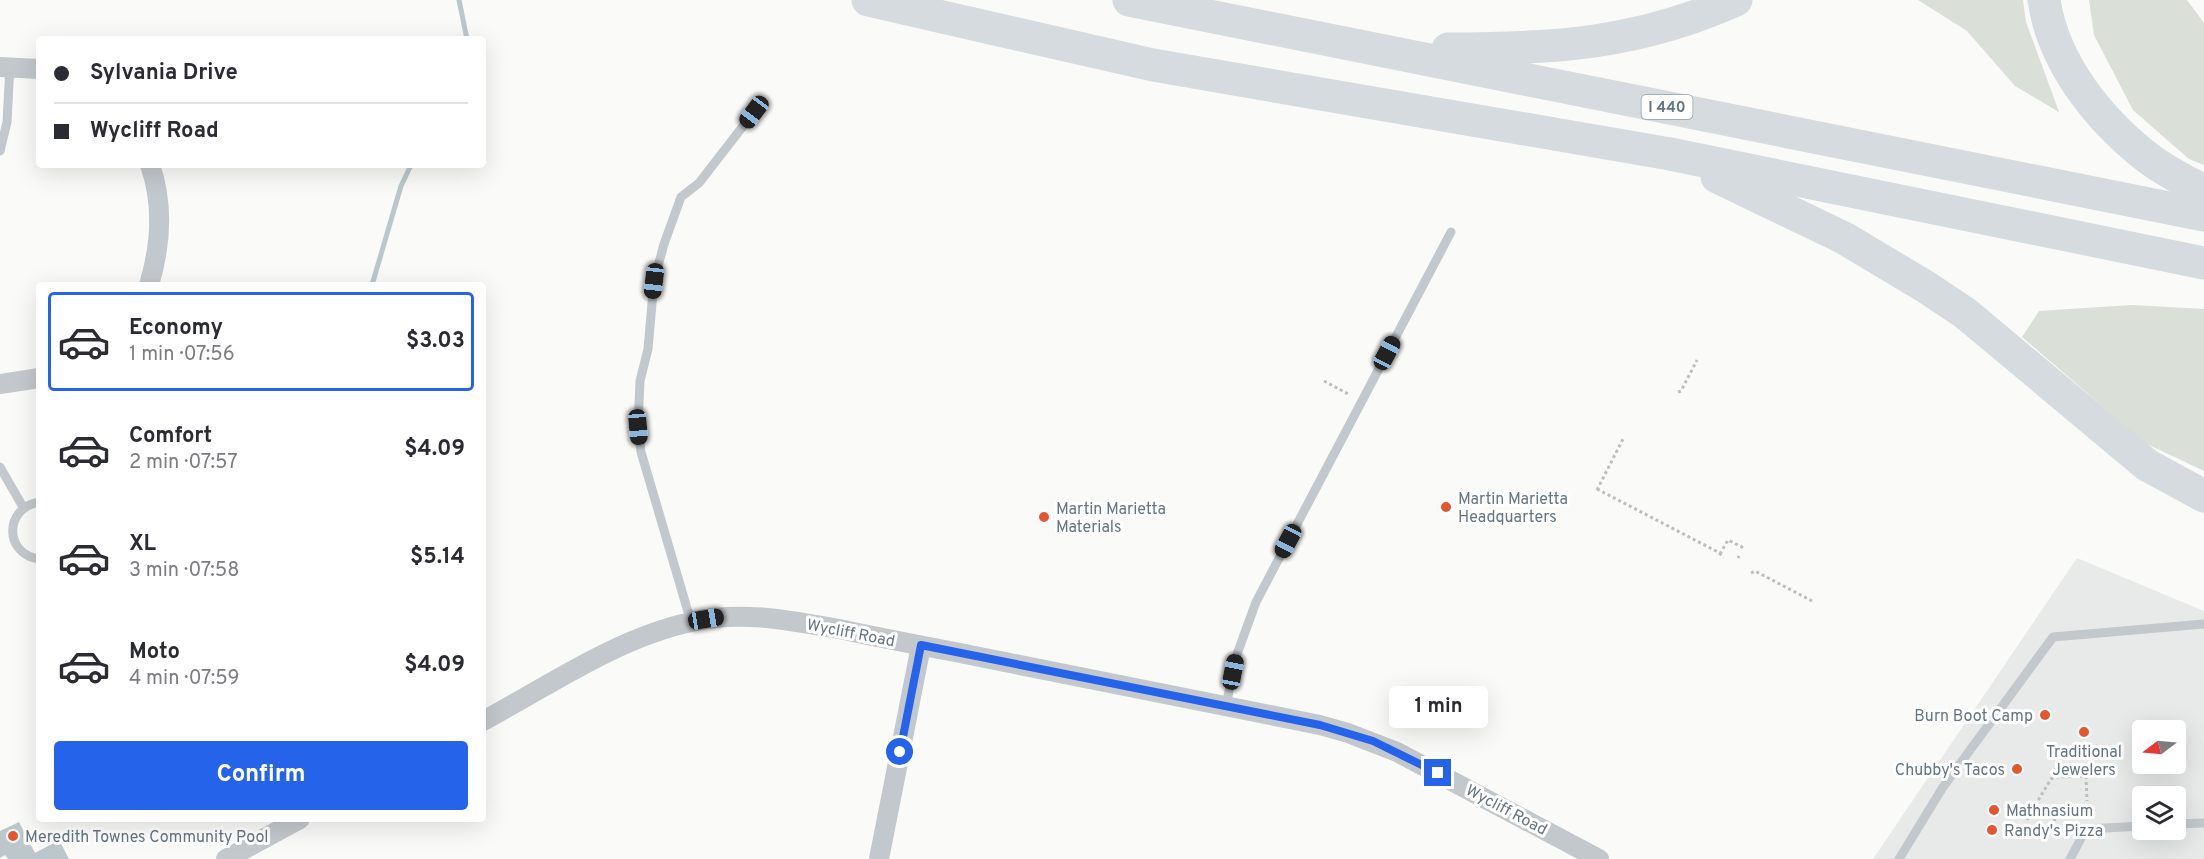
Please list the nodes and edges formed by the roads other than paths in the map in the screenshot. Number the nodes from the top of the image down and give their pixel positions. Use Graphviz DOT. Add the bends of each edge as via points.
graph roads {
  1 [pos="868,0"];
  2 [pos="1130,0"];
  3 [pos="1736,0"];
  4 [pos="2044,0"];
  5 [pos="1369,48"];
  6 [pos="5,67"];
  7 [pos="36,69"];
  8 [pos="754,112"];
  9 [pos="0,151"];
  10 [pos="1670,154"];
  11 [pos="151,168"];
  12 [pos="2204,191"];
  13 [pos="2204,215"];
  14 [pos="1451,232"];
  15 [pos="2204,263"];
  16 [pos="150,282"];
  17 [pos="36,378"];
  18 [pos="0,384"];
  19 [pos="0,467"];
  20 [pos="2204,496"];
  21 [pos="36,503"];
  22 [pos="23,507"];
  23 [pos="36,558"];
  24 [pos="691,622"];
  25 [pos="2204,624"];
  26 [pos="921,645"];
  27 [pos="1226,706"];
  28 [pos="486,719"];
  29 [pos="294,822"];
  30 [pos="2204,823"];
  31 [pos="2186,824"];
  32 [pos="2132,827"];
  33 [pos="226,859"];
  34 [pos="879,859"];
  35 [pos="1599,859"];
  36 [pos="1899,859"];
  37 [pos="2070,859"];
  1 -- 10 [label="highway" via="1153,65"];
  2 -- 5 [label="highway, I 440"];
  3 -- 5 [label="highway" via="1667,27 1588,43 1520,49"];
  4 -- 12 [label="highway" via="2060,50 2089,99 2150,160"];
  5 -- 13 [label="highway, I 440"];
  6 -- 7 [label="street"];
  6 -- 9 [label="lane" via="7,122"];
  8 -- 24 [label="lane" via="699,183 681,197 654,281 648,349 640,381 641,452"];
  10 -- 15 [label="highway"];
  10 -- 20 [label="highway" via="1887,262 1965,313 2146,465"];
  11 -- 16 [label="street" via="159,204 159,234"];
  14 -- 27 [label="lane" via="1256,602 1236,657"];
  17 -- 18 [label="street"];
  19 -- 22 [label="lane"];
  21 -- 22 [label="lane"];
  22 -- 23 [label="lane" via="12,532 15,542 27,555"];
  24 -- 26 [label="street, Wycliff Road" via="745,615 786,619"];
  24 -- 28 [label="street, Wycliff Road" via="626,645"];
  25 -- 36 [label="lane" via="2053,637 1943,787"];
  26 -- 27 [label="street, Wycliff Road"];
  26 -- 34 [label="street"];
  27 -- 35 [label="street, Wycliff Road" via="1320,725 1373,741"];
  29 -- 33 [label="street"];
  30 -- 31 [label="lane"];
  32 -- 37 [label="lane" via="2086,829"];
}
